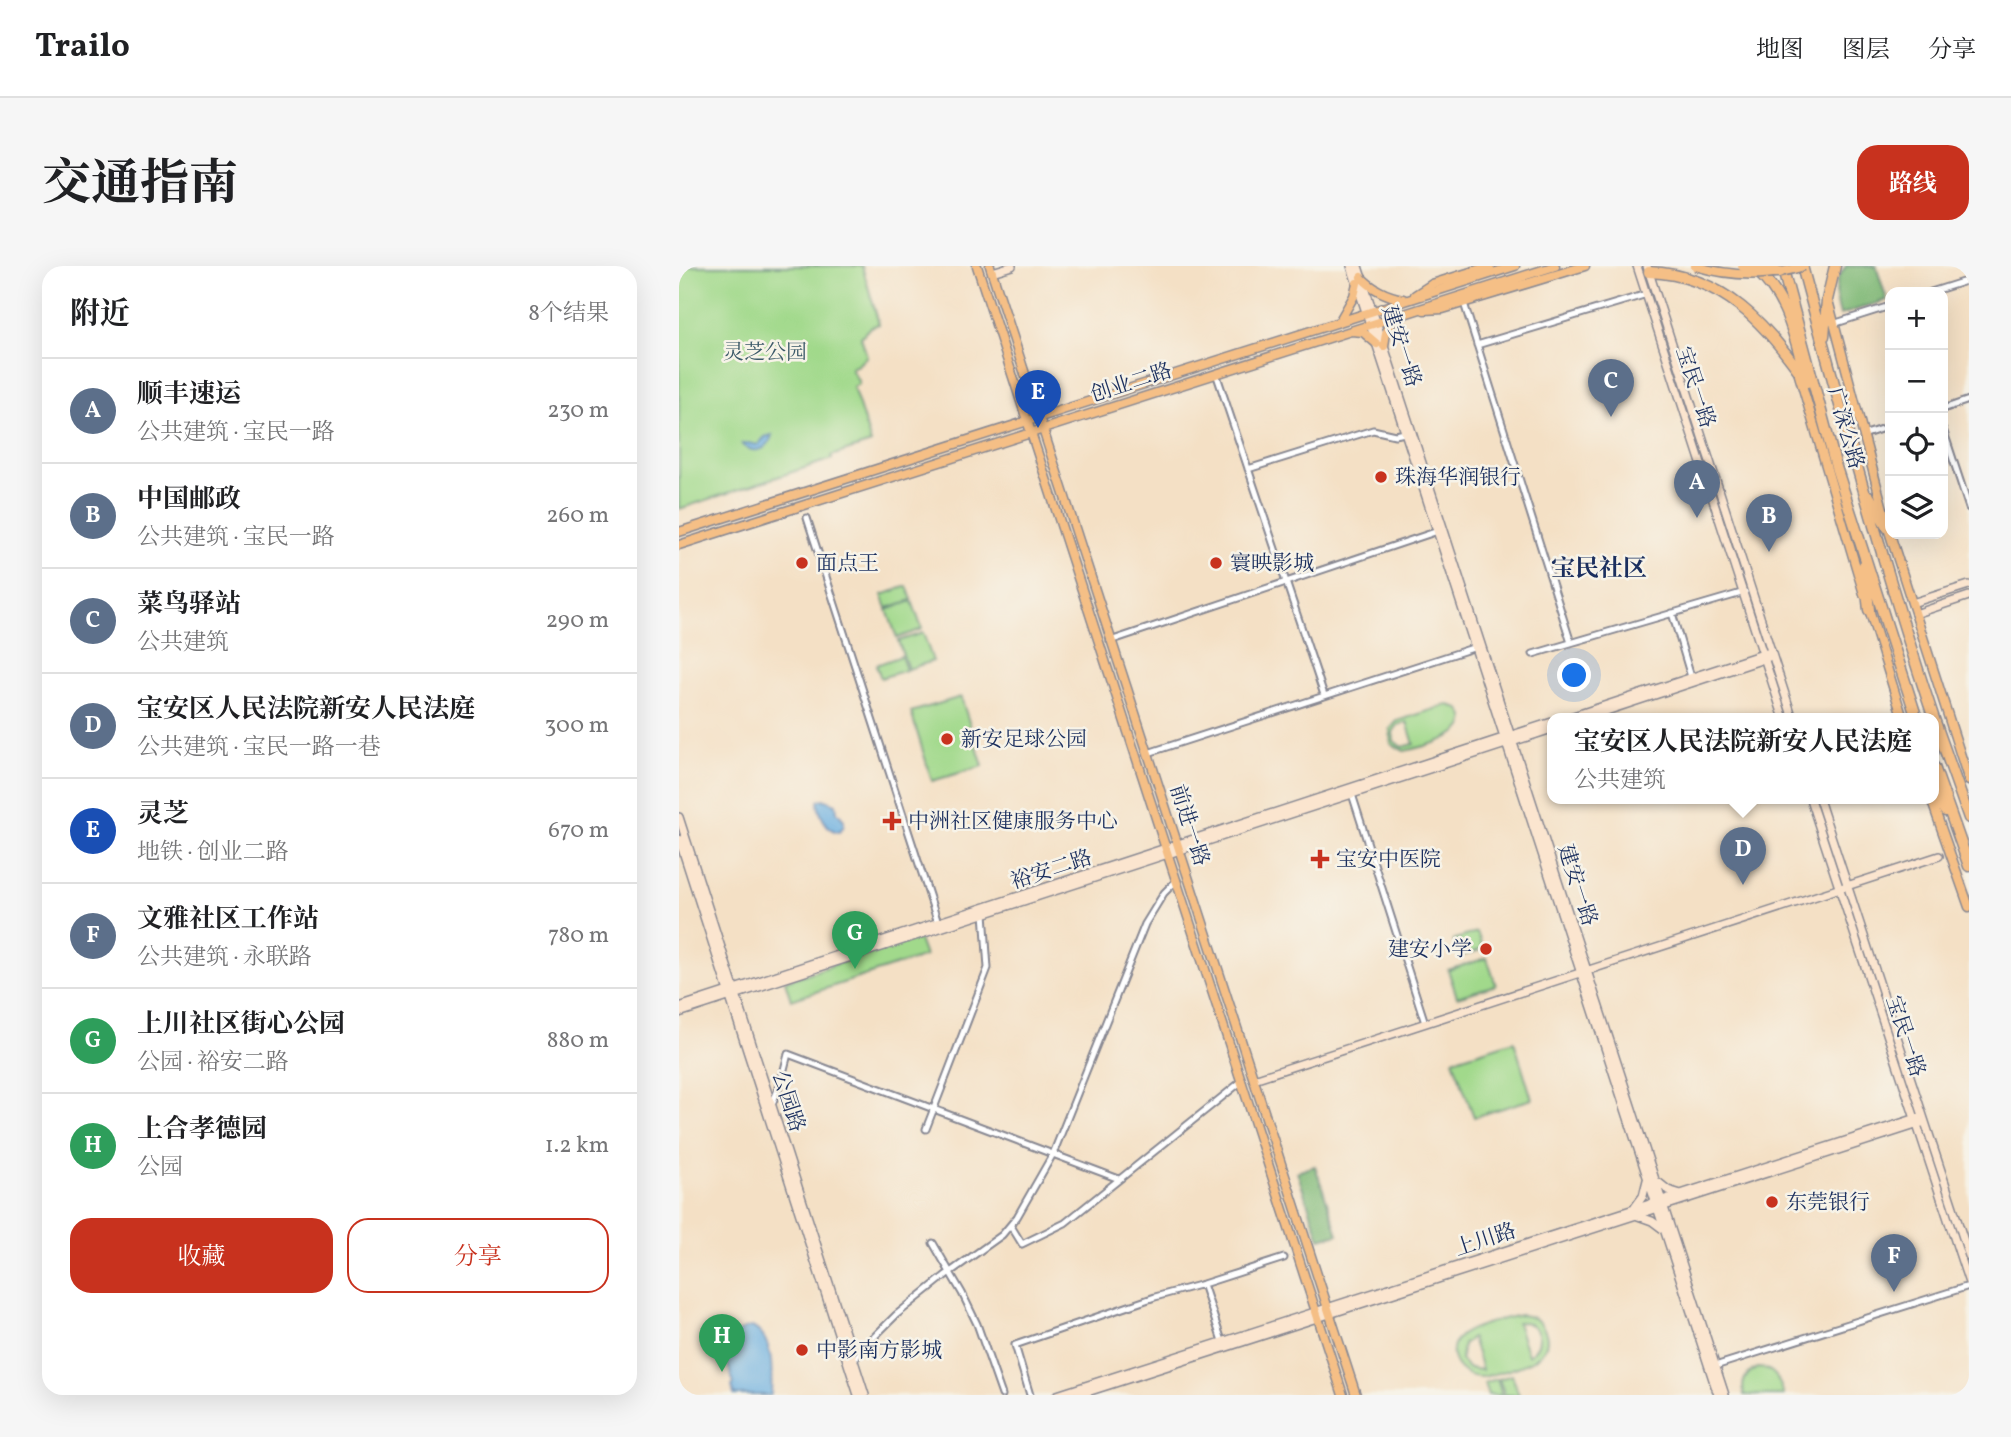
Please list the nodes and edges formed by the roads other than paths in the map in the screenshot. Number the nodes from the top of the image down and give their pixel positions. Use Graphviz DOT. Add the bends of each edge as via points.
graph roads {
  1 [pos="977,266"];
  2 [pos="1012,266"];
  3 [pos="1351,266"];
  4 [pos="1358,266"];
  5 [pos="1490,266"];
  6 [pos="1515,266"];
  7 [pos="1555,266"];
  8 [pos="1585,266"];
  9 [pos="1637,266"];
  10 [pos="1670,266"];
  11 [pos="1695,266"];
  12 [pos="1743,266"];
  13 [pos="1752,266"];
  14 [pos="1803,266"];
  15 [pos="1835,266"];
  16 [pos="991,269"];
  17 [pos="1648,269"];
  18 [pos="1781,269"];
  19 [pos="1359,280"];
  20 [pos="1969,280"];
  21 [pos="1947,287"];
  22 [pos="1829,288"];
  23 [pos="1647,294"];
  24 [pos="1407,300"];
  25 [pos="1464,303"];
  26 [pos="1885,308"];
  27 [pos="1410,311"];
  28 [pos="1370,312"];
  29 [pos="1395,316"];
  30 [pos="1339,322"];
  31 [pos="1373,323"];
  32 [pos="1833,324"];
  33 [pos="1009,327"];
  34 [pos="998,330"];
  35 [pos="1348,331"];
  36 [pos="1380,345"];
  37 [pos="1477,345"];
  38 [pos="1825,351"];
  39 [pos="1798,369"];
  40 [pos="1216,373"];
  41 [pos="1807,382"];
  42 [pos="1969,400"];
  43 [pos="1948,407"];
  44 [pos="1038,417"];
  45 [pos="1027,421"];
  46 [pos="1885,428"];
  47 [pos="1042,429"];
  48 [pos="1031,433"];
  49 [pos="1405,433"];
  50 [pos="1863,435"];
  51 [pos="1948,444"];
  52 [pos="1831,446"];
  53 [pos="1248,469"];
  54 [pos="1860,483"];
  55 [pos="815,502"];
  56 [pos="1969,508"];
  57 [pos="792,509"];
  58 [pos="1885,517"];
  59 [pos="807,519"];
  60 [pos="1885,523"];
  61 [pos="1441,530"];
  62 [pos="679,532"];
  63 [pos="1892,539"];
  64 [pos="1861,544"];
  65 [pos="679,545"];
  66 [pos="1285,583"];
  67 [pos="1969,585"];
  68 [pos="1745,592"];
  69 [pos="1969,596"];
  70 [pos="1912,603"];
  71 [pos="1869,610"];
  72 [pos="1672,613"];
  73 [pos="1915,614"];
  74 [pos="1110,641"];
  75 [pos="1571,643"];
  76 [pos="1476,648"];
  77 [pos="1533,654"];
  78 [pos="1773,654"];
  79 [pos="1764,656"];
  80 [pos="1691,677"];
  81 [pos="1324,695"];
  82 [pos="1582,713"];
  83 [pos="1599,713"];
  84 [pos="1782,713"];
  85 [pos="1792,713"];
  86 [pos="1901,713"];
  87 [pos="1915,713"];
  88 [pos="1932,713"];
  89 [pos="1547,724"];
  90 [pos="1547,730"];
  91 [pos="1939,733"];
  92 [pos="1509,740"];
  93 [pos="1148,753"];
  94 [pos="1151,765"];
  95 [pos="1140,768"];
  96 [pos="1969,781"];
  97 [pos="1939,782"];
  98 [pos="1351,791"];
  99 [pos="1939,801"];
  100 [pos="1812,804"];
  101 [pos="1820,804"];
  102 [pos="1933,804"];
  103 [pos="679,817"];
  104 [pos="1969,818"];
  105 [pos="1955,828"];
  106 [pos="679,839"];
  107 [pos="1945,840"];
  108 [pos="1179,847"];
  109 [pos="684,852"];
  110 [pos="1168,852"];
  111 [pos="1939,856"];
  112 [pos="1954,866"];
  113 [pos="1969,866"];
  114 [pos="1177,880"];
  115 [pos="1843,888"];
  116 [pos="1969,907"];
  117 [pos="984,911"];
  118 [pos="938,923"];
  119 [pos="1584,972"];
  120 [pos="732,993"];
  121 [pos="679,1007"];
  122 [pos="679,1013"];
  123 [pos="1425,1023"];
  124 [pos="1254,1079"];
  125 [pos="1241,1081"];
  126 [pos="772,1104"];
  127 [pos="934,1109"];
  128 [pos="1920,1120"];
  129 [pos="926,1129"];
  130 [pos="1053,1154"];
  131 [pos="1651,1178"];
  132 [pos="1119,1179"];
  133 [pos="1682,1197"];
  134 [pos="1660,1204"];
  135 [pos="1633,1213"];
  136 [pos="1011,1226"];
  137 [pos="1668,1228"];
  138 [pos="933,1243"];
  139 [pos="1969,1256"];
  140 [pos="1283,1258"];
  141 [pos="950,1272"];
  142 [pos="1203,1284"];
  143 [pos="1969,1285"];
  144 [pos="1329,1311"];
  145 [pos="1317,1315"];
  146 [pos="1223,1345"];
  147 [pos="849,1346"];
  148 [pos="865,1346"];
  149 [pos="854,1360"];
  150 [pos="1712,1367"];
  151 [pos="1087,1391"];
  152 [pos="858,1395"];
  153 [pos="865,1395"];
  154 [pos="1002,1395"];
  155 [pos="1030,1395"];
  156 [pos="1057,1395"];
  157 [pos="1078,1395"];
  158 [pos="1343,1395"];
  159 [pos="1356,1395"];
  160 [pos="1718,1395"];
  161 [pos="1725,1395"];
  1 -- 34 [label="main road, 前进一路"];
  2 -- 16 [label="main road"];
  3 -- 19 [label="main road, 建安一路"];
  4 -- 19 [label="main road, 建安一路"];
  5 -- 24 [label="main road" via="1432,284"];
  6 -- 24 [label="main road, 创业二路"];
  7 -- 27 [label="main road, 创业二路"];
  8 -- 25 [label="main road"];
  9 -- 23 [label="main road, 宝民一路"];
  10 -- 39 [label="highway" via="1740,298 1764,318"];
  11 -- 18 [label="main road, bridge" via="1738,275"];
  12 -- 18 [label="highway, bridge" via="1766,272"];
  13 -- 41 [label="highway, bridge" via="1785,306"];
  14 -- 18 [label="main road, bridge"];
  14 -- 38 [label="highway, 广深公路"];
  15 -- 22 [label="highway"];
  16 -- 33 [label="main road, 前进一路"];
  17 -- 39 [label="highway" via="1688,277 1727,297 1759,321"];
  17 -- 78 [label="main road, 宝民一路"];
  18 -- 52 [label="highway, 广深公路"];
  19 -- 24 [label="main road"];
  19 -- 28 [label="main road, 建安一路"];
  19 -- 30 [label="main road"];
  20 -- 21 [label="street"];
  22 -- 32 [label="main road"];
  22 -- 38 [label="highway"];
  23 -- 37 [label="street"];
  23 -- 68 [label="main road, 宝民一路"];
  24 -- 28 [label="main road, 创业二路"];
  25 -- 27 [label="main road"];
  25 -- 37 [label="street"];
  26 -- 32 [label="street"];
  27 -- 29 [label="main road, 创业二路"];
  28 -- 30 [label="main road, 创业二路"];
  28 -- 31 [label="main road, 建安一路"];
  29 -- 31 [label="main road, 创业二路"];
  29 -- 36 [label="main road"];
  30 -- 44 [label="main road, 创业二路"];
  31 -- 35 [label="main road, 创业二路"];
  31 -- 36 [label="main road, 建安一路"];
  32 -- 50 [label="main road"];
  33 -- 34 [label="main road" via="1004,334"];
  33 -- 44 [label="main road, 前进一路"];
  34 -- 45 [label="main road, 前进一路"];
  35 -- 36 [label="main road" via="1363,332"];
  35 -- 40 [label="main road, 创业二路"];
  36 -- 49 [label="main road, 建安一路"];
  36 -- 61 [label="main road, 建安一路"];
  37 -- 75 [label="street"];
  38 -- 54 [label="highway, 广深公路"];
  39 -- 41 [label="highway"];
  39 -- 71 [label="main road"];
  40 -- 47 [label="main road, 创业二路"];
  40 -- 53 [label="street"];
  41 -- 52 [label="highway"];
  42 -- 43 [label="street"];
  44 -- 45 [label="main road, 创业二路"];
  44 -- 47 [label="main road, 前进一路"];
  45 -- 48 [label="main road, 前进一路"];
  45 -- 62 [label="main road, 创业二路"];
  46 -- 50 [label="street"];
  47 -- 48 [label="main road, 创业二路"];
  47 -- 74 [label="main road, 前进一路"];
  48 -- 55 [label="main road, 创业二路"];
  48 -- 95 [label="main road, 前进一路"];
  49 -- 53 [label="street" via="1373,430"];
  49 -- 61 [label="main road, 建安一路"];
  50 -- 58 [label="main road"];
  51 -- 56 [label="street"];
  52 -- 64 [label="highway, 广深公路"];
  53 -- 66 [label="street"];
  54 -- 60 [label="highway"];
  54 -- 88 [label="highway, 广深公路"];
  55 -- 57 [label="main road, 创业二路"];
  55 -- 59 [label="street"];
  57 -- 59 [label="street"];
  57 -- 65 [label="main road, 创业二路"];
  59 -- 118 [label="street"];
  61 -- 66 [label="street"];
  61 -- 76 [label="main road, 建安一路"];
  61 -- 92 [label="main road, 建安一路"];
  63 -- 70 [label="main road"];
  64 -- 71 [label="highway"];
  64 -- 87 [label="highway, 广深公路"];
  66 -- 74 [label="street"];
  66 -- 81 [label="street"];
  67 -- 70 [label="main road"];
  68 -- 72 [label="street"];
  68 -- 79 [label="main road, 宝民一路"];
  69 -- 73 [label="main road"];
  70 -- 73 [label="main road"];
  71 -- 86 [label="main road"];
  72 -- 75 [label="street"];
  72 -- 80 [label="street"];
  73 -- 96 [label="main road"];
  74 -- 93 [label="main road, 前进一路"];
  75 -- 77 [label="street"];
  76 -- 81 [label="street"];
  76 -- 92 [label="main road, 建安一路"];
  78 -- 79 [label="main road"];
  78 -- 85 [label="main road, 宝民一路"];
  79 -- 80 [label="main road"];
  79 -- 83 [label="main road"];
  79 -- 84 [label="main road, 宝民一路"];
  80 -- 82 [label="main road"];
  81 -- 93 [label="street"];
  89 -- 92 [label="main road, 裕安二路"];
  90 -- 92 [label="main road, 裕安二路"];
  91 -- 104 [label="highway, 广深公路"];
  92 -- 98 [label="main road, 裕安二路"];
  92 -- 119 [label="main road, 建安一路"];
  93 -- 94 [label="main road, 前进一路"];
  94 -- 95 [label="main road" via="1146,772"];
  94 -- 108 [label="main road, 前进一路"];
  95 -- 110 [label="main road, 前进一路"];
  97 -- 105 [label="highway"];
  98 -- 108 [label="main road, 裕安二路"];
  98 -- 123 [label="street"];
  99 -- 105 [label="highway"];
  100 -- 115 [label="main road, 宝民一路"];
  101 -- 115 [label="main road, 宝民一路"];
  102 -- 107 [label="main road"];
  103 -- 109 [label="main road, 公园路"];
  105 -- 113 [label="highway"];
  106 -- 109 [label="main road, 公园路"];
  107 -- 111 [label="main road"];
  107 -- 112 [label="main road"];
  108 -- 110 [label="main road, 裕安二路"];
  108 -- 124 [label="main road, 前进一路"];
  109 -- 120 [label="main road, 公园路"];
  110 -- 114 [label="main road, 前进一路"];
  110 -- 117 [label="main road, 裕安二路"];
  111 -- 112 [label="main road"];
  111 -- 115 [label="main road"];
  112 -- 116 [label="main road"];
  114 -- 125 [label="main road, 前进一路"];
  114 -- 130 [label="street" via="1145,924"];
  115 -- 119 [label="main road"];
  115 -- 128 [label="main road, 宝民一路"];
  117 -- 118 [label="main road, 裕安二路"];
  117 -- 120 [label="main road, 裕安二路"];
  117 -- 127 [label="street" via="988,968"];
  118 -- 120 [label="main road, 裕安二路"];
  119 -- 123 [label="main road"];
  119 -- 131 [label="main road, 建安一路"];
  120 -- 121 [label="main road, 裕安二路"];
  120 -- 122 [label="main road, 裕安二路"];
  120 -- 126 [label="main road, 公园路"];
  120 -- 152 [label="main road, 公园路"];
  123 -- 124 [label="main road"];
  124 -- 144 [label="main road, 前进一路"];
  125 -- 132 [label="street"];
  125 -- 145 [label="main road, 前进一路"];
  126 -- 127 [label="street" via="788,1054"];
  126 -- 147 [label="main road, 公园路"];
  127 -- 129 [label="street"];
  127 -- 130 [label="street"];
  128 -- 133 [label="main road, 上川路"];
  128 -- 139 [label="main road, 宝民一路"];
  128 -- 143 [label="main road, 宝民一路"];
  130 -- 132 [label="street"];
  130 -- 136 [label="street"];
  131 -- 133 [label="main road"];
  131 -- 134 [label="main road, 建安一路"];
  131 -- 135 [label="main road"];
  132 -- 136 [label="street" via="1065,1223 1022,1244"];
  133 -- 134 [label="main road, 上川路"];
  133 -- 137 [label="main road"];
  134 -- 135 [label="main road, 上川路"];
  134 -- 137 [label="main road, 建安一路"];
  135 -- 137 [label="main road"];
  135 -- 144 [label="main road, 上川路"];
  136 -- 141 [label="street"];
  137 -- 150 [label="main road, 建安一路"];
  138 -- 141 [label="street"];
  140 -- 142 [label="street"];
  141 -- 148 [label="street"];
  141 -- 154 [label="street" via="977,1324"];
  142 -- 146 [label="street"];
  142 -- 155 [label="street" via="1015,1345"];
  143 -- 150 [label="street"];
  144 -- 145 [label="main road, 上川路"];
  144 -- 159 [label="main road, 前进一路"];
  145 -- 146 [label="main road, 上川路"];
  145 -- 158 [label="main road, 前进一路"];
  146 -- 151 [label="main road, 上川路"];
  147 -- 148 [label="street"];
  147 -- 149 [label="main road, 公园路"];
  148 -- 149 [label="street"];
  149 -- 153 [label="main road, 公园路"];
  150 -- 160 [label="main road, 建安一路"];
  150 -- 161 [label="main road, 建安一路"];
  151 -- 156 [label="main road, 上川路"];
  151 -- 157 [label="main road, 上川路"];
}
